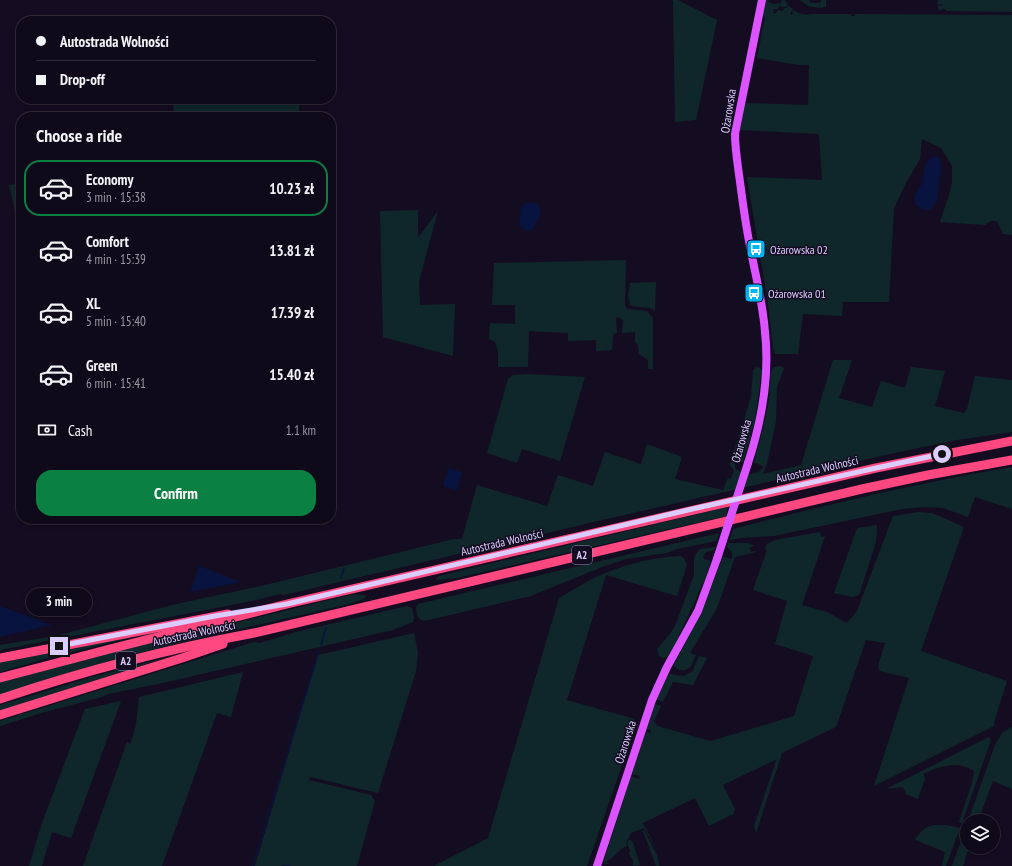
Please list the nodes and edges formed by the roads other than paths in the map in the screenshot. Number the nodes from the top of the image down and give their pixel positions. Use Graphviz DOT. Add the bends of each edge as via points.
graph roads {
  1 [pos="762,0"];
  2 [pos="1012,442"];
  3 [pos="1012,460"];
  4 [pos="287,604"];
  5 [pos="254,633"];
  6 [pos="0,658"];
  7 [pos="0,678"];
  8 [pos="0,699"];
  9 [pos="0,715"];
  10 [pos="597,866"];
  1 -- 10 [label="main road, Ożarowska, bridge" via="736,134 746,226 762,306 766,349 762,410 748,463 698,611 652,700"];
  2 -- 4 [label="highway, Autostrada Wolności / A2" via="876,468"];
  3 -- 5 [label="highway, Autostrada Wolności / A2" via="862,490"];
  4 -- 6 [label="highway"];
  4 -- 7 [label="highway, Autostrada Wolności / A2"];
  5 -- 8 [label="highway, Autostrada Wolności / A2" via="136,658"];
  5 -- 9 [label="highway"];
}
